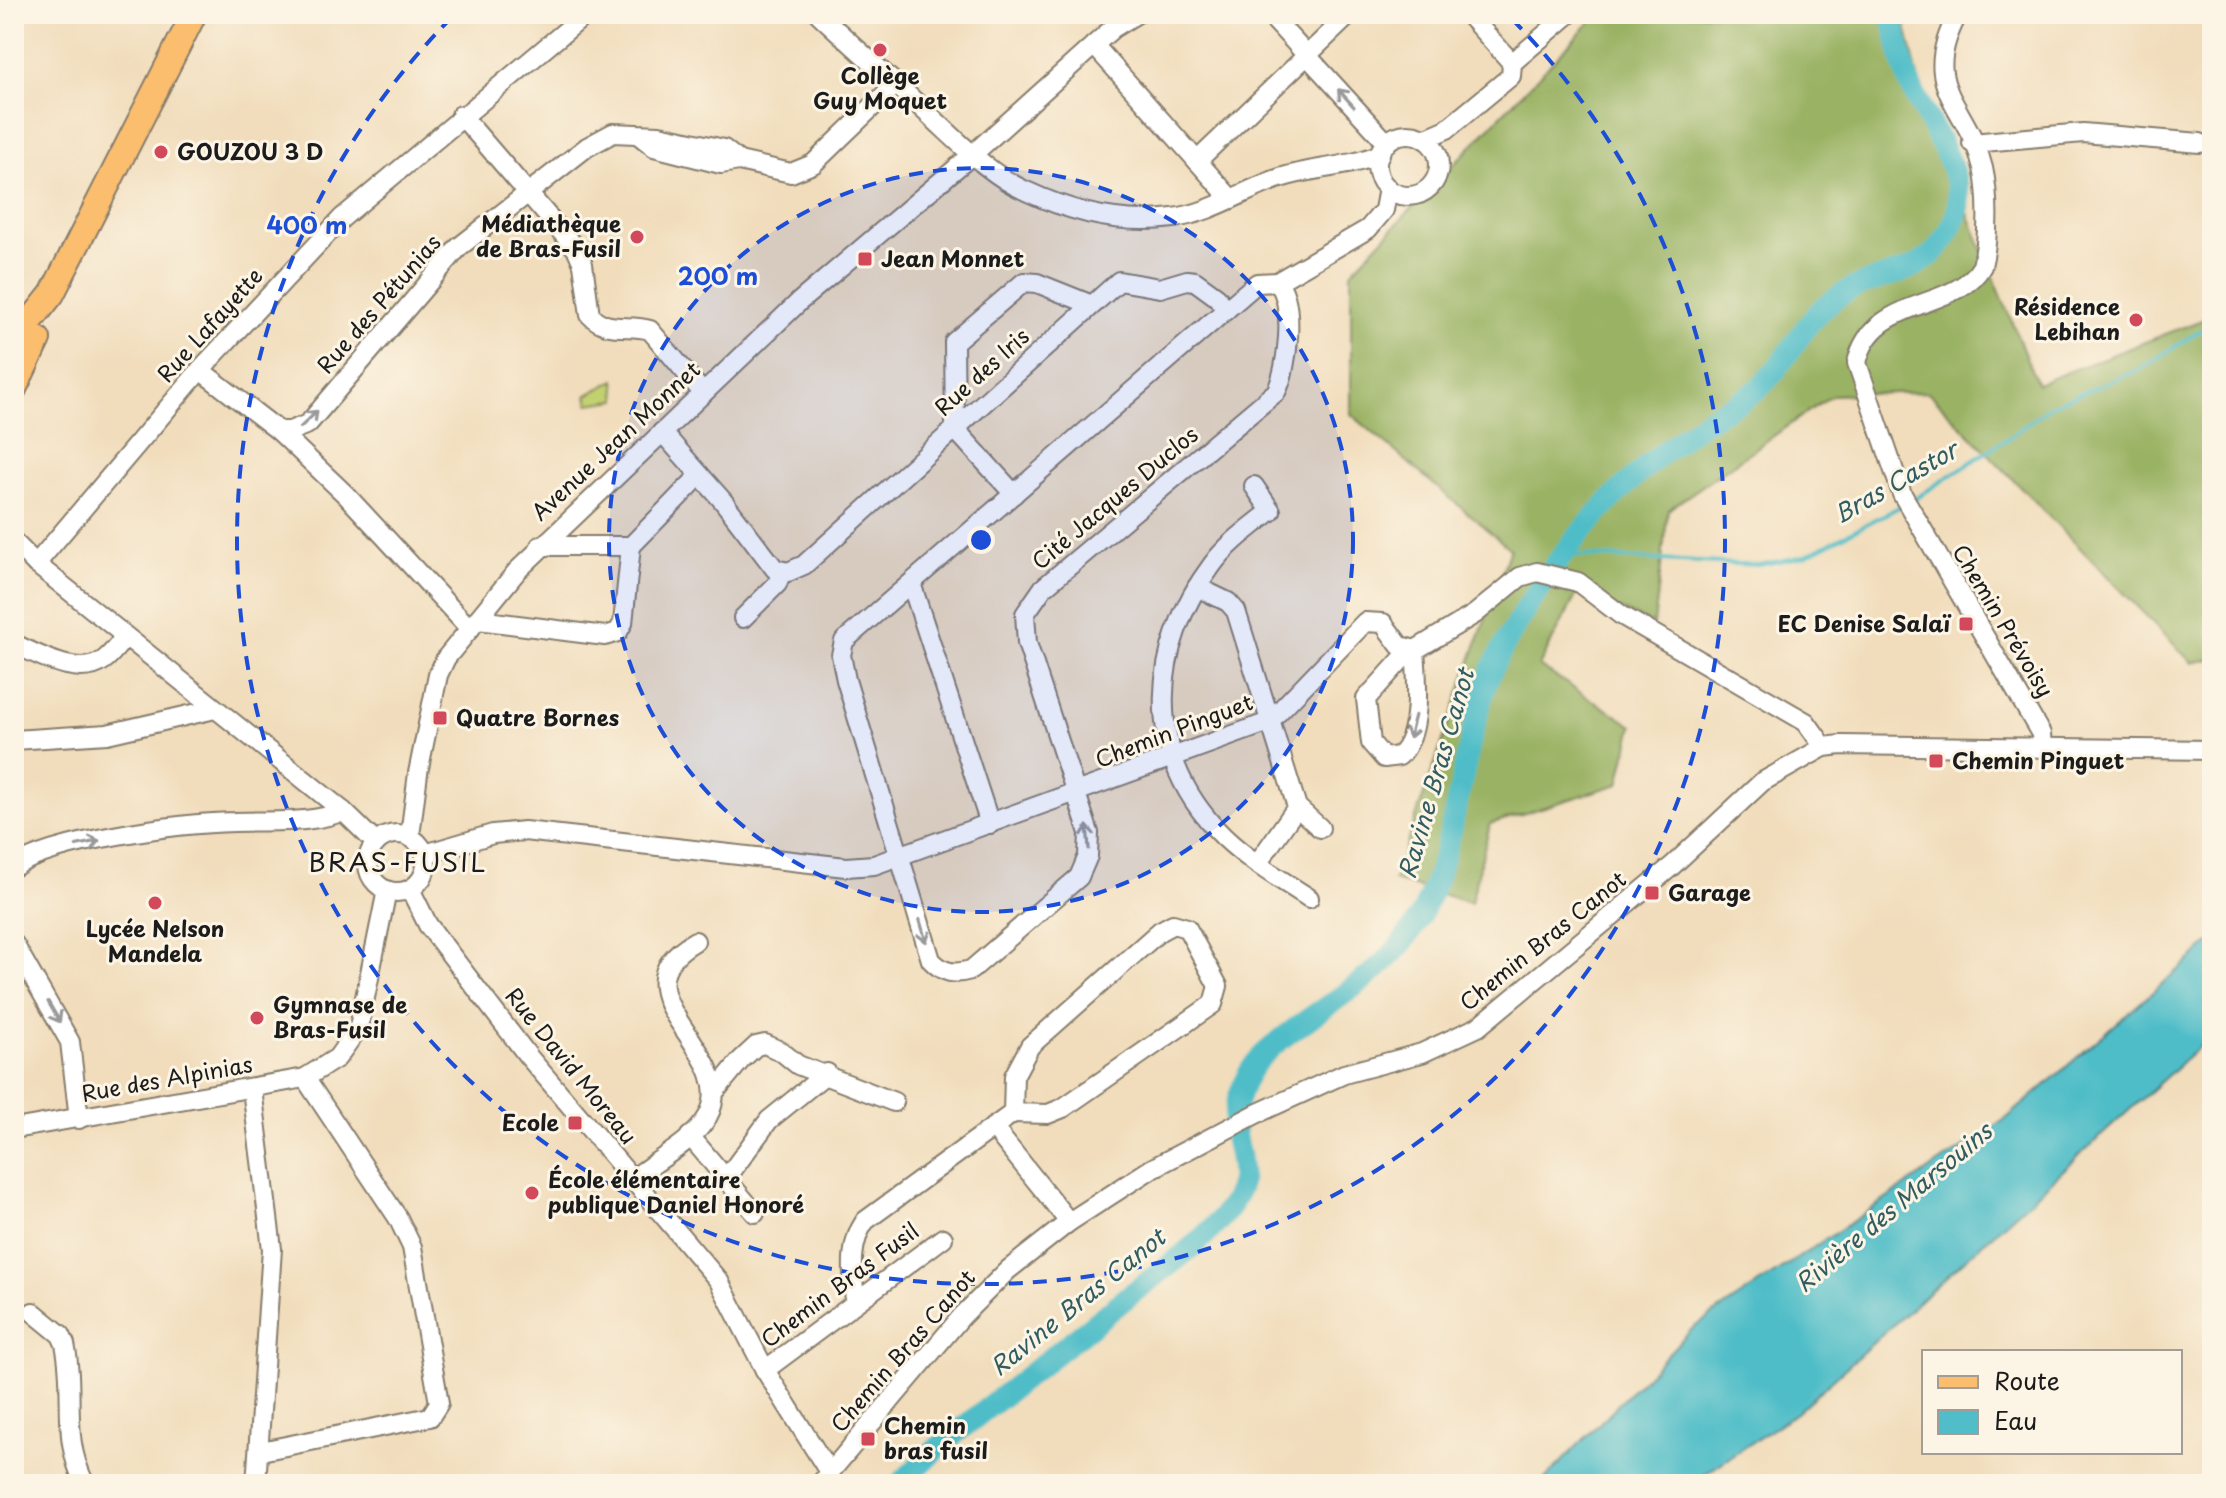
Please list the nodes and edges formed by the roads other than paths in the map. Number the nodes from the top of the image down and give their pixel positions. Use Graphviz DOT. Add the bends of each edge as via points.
graph roads {
  1 [pos="194,14"];
  2 [pos="586,14"];
  3 [pos="819,14"];
  4 [pos="1136,14"];
  5 [pos="1269,14"];
  6 [pos="1350,14"];
  7 [pos="1468,14"];
  8 [pos="1569,14"];
  9 [pos="1958,14"];
  10 [pos="1094,45"];
  11 [pos="1306,53"];
  12 [pos="1512,63"];
  13 [pos="896,84"];
  14 [pos="461,115"];
  15 [pos="1447,129"];
  16 [pos="1424,139"];
  17 [pos="1972,143"];
  18 [pos="2200,143"];
  19 [pos="1383,149"];
  20 [pos="973,154"];
  21 [pos="1437,154"];
  22 [pos="1197,161"];
  23 [pos="1355,165"];
  24 [pos="1390,186"];
  25 [pos="527,191"];
  26 [pos="1231,199"];
  27 [pos="1277,282"];
  28 [pos="52,294"];
  29 [pos="1092,305"];
  30 [pos="1226,310"];
  31 [pos="14,354"];
  32 [pos="200,370"];
  33 [pos="14,389"];
  34 [pos="703,393"];
  35 [pos="955,429"];
  36 [pos="279,431"];
  37 [pos="662,432"];
  38 [pos="700,475"];
  39 [pos="1254,486"];
  40 [pos="1014,494"];
  41 [pos="14,542"];
  42 [pos="540,546"];
  43 [pos="631,546"];
  44 [pos="36,564"];
  45 [pos="782,571"];
  46 [pos="911,583"];
  47 [pos="1197,587"];
  48 [pos="743,618"];
  49 [pos="474,625"];
  50 [pos="125,637"];
  51 [pos="14,644"];
  52 [pos="1413,650"];
  53 [pos="215,709"];
  54 [pos="1269,722"];
  55 [pos="14,740"];
  56 [pos="1824,747"];
  57 [pos="2042,748"];
  58 [pos="2212,750"];
  59 [pos="1172,759"];
  60 [pos="1078,793"];
  61 [pos="1297,807"];
  62 [pos="343,811"];
  63 [pos="990,824"];
  64 [pos="1320,828"];
  65 [pos="410,836"];
  66 [pos="376,843"];
  67 [pos="425,854"];
  68 [pos="902,856"];
  69 [pos="1257,864"];
  70 [pos="14,867"];
  71 [pos="410,889"];
  72 [pos="387,890"];
  73 [pos="1309,898"];
  74 [pos="695,941"];
  75 [pos="14,944"];
  76 [pos="827,1073"];
  77 [pos="305,1078"];
  78 [pos="252,1089"];
  79 [pos="717,1089"];
  80 [pos="894,1102"];
  81 [pos="1013,1113"];
  82 [pos="79,1119"];
  83 [pos="993,1127"];
  84 [pos="14,1129"];
  85 [pos="690,1136"];
  86 [pos="633,1179"];
  87 [pos="726,1179"];
  88 [pos="755,1213"];
  89 [pos="1069,1222"];
  90 [pos="943,1238"];
  91 [pos="855,1302"];
  92 [pos="33,1312"];
  93 [pos="765,1370"];
  94 [pos="261,1451"];
  95 [pos="825,1478"];
  96 [pos="85,1484"];
  97 [pos="256,1484"];
  1 -- 28 [label="main road"];
  2 -- 14 [label="street, Rue Lafayette"];
  3 -- 13 [label="street"];
  4 -- 10 [label="street, Avenue Jean Monnet"];
  5 -- 11 [label="street"];
  6 -- 11 [label="street"];
  7 -- 12 [label="street"];
  8 -- 12 [label="street"];
  9 -- 17 [label="street" via="1942,49 1943,75"];
  10 -- 20 [label="street, Avenue Jean Monnet"];
  10 -- 22 [label="street"];
  19 -- 11 [label="street, one-way"];
  11 -- 22 [label="street"];
  12 -- 15 [label="street" via="1511,76"];
  13 -- 20 [label="street"];
  13 -- 25 [label="street, Rue des Pétunias" via="802,171 777,172 739,161 721,164 654,147 640,136 622,132 605,136"];
  14 -- 25 [label="street"];
  14 -- 32 [label="street, Rue Lafayette" via="342,218"];
  15 -- 16 [label="street"];
  15 -- 21 [label="street"];
  16 -- 19 [label="street" via="1408,134"];
  16 -- 21 [label="street"];
  17 -- 18 [label="street" via="2083,133"];
  17 -- 57 [label="street, Chemin Prévoisy" via="1985,183 1982,266 1968,282 1872,331 1857,363 1902,494 2041,734"];
  19 -- 23 [label="street"];
  19 -- 24 [label="street"];
  20 -- 26 [label="street" via="1023,191 1093,215 1175,218"];
  20 -- 34 [label="street, Avenue Jean Monnet" via="800,301"];
  21 -- 24 [label="street" via="1439,170 1420,194"];
  22 -- 26 [label="street"];
  23 -- 24 [label="street"];
  23 -- 26 [label="street" via="1292,174"];
  24 -- 27 [label="street, Cité Jacques Duclos" via="1384,210 1368,229"];
  25 -- 34 [label="street" via="577,250 590,315 610,328 650,330"];
  36 -- 25 [label="street, Rue des Pétunias, one-way" via="308,424 459,247"];
  27 -- 30 [label="street, Cité Jacques Duclos" via="1257,283"];
  27 -- 60 [label="street, Cité Jacques Duclos" via="1286,296 1287,360 1276,392 1043,588 1025,614 1027,643"];
  28 -- 31 [label="main road"];
  28 -- 33 [label="main road" via="42,330"];
  29 -- 30 [label="street, Rue des Iris" via="1124,280 1160,288 1187,280 1206,288"];
  29 -- 35 [label="street, Rue des Iris"];
  29 -- 35 [label="street" via="1024,282 960,335 953,350"];
  30 -- 40 [label="street, Cité Jacques Duclos"];
  32 -- 36 [label="street"];
  32 -- 44 [label="street, Rue Lafayette"];
  34 -- 37 [label="street, Avenue Jean Monnet"];
  35 -- 40 [label="street"];
  35 -- 45 [label="street, Rue des Iris" via="804,565"];
  36 -- 49 [label="street"];
  37 -- 38 [label="street"];
  37 -- 42 [label="street, Avenue Jean Monnet"];
  38 -- 43 [label="street"];
  38 -- 45 [label="street" via="775,569"];
  39 -- 47 [label="street" via="1271,511 1214,562"];
  40 -- 46 [label="street, Cité Jacques Duclos"];
  41 -- 44 [label="street"];
  42 -- 43 [label="street"];
  42 -- 49 [label="street, Avenue Jean Monnet"];
  43 -- 49 [label="street" via="618,632 605,636"];
  44 -- 50 [label="street"];
  45 -- 48 [label="street, Rue des Iris" via="777,584"];
  46 -- 63 [label="street"];
  46 -- 68 [label="street, Cité Jacques Duclos" via="853,630 841,655"];
  47 -- 54 [label="street" via="1233,606"];
  47 -- 59 [label="street" via="1171,642 1163,699"];
  49 -- 65 [label="street, Avenue Jean Monnet" via="438,675"];
  50 -- 51 [label="street" via="106,660 80,667"];
  50 -- 53 [label="street"];
  52 -- 52 [label="street, one-way" via="1417,702 1408,745 1399,756 1384,758 1371,743 1366,699"];
  52 -- 54 [label="street, Chemin Pinguet" via="1400,646 1383,623 1365,622"];
  52 -- 56 [label="street" via="1475,614 1520,577 1537,572 1578,582 1621,615 1806,722"];
  53 -- 55 [label="street" via="107,734"];
  53 -- 62 [label="street"];
  54 -- 59 [label="street, Chemin Pinguet"];
  54 -- 61 [label="street"];
  56 -- 57 [label="street, Chemin Bras Canot"];
  56 -- 89 [label="street, Chemin Bras Canot" via="1762,782 1672,866 1478,1027 1422,1053 1344,1074 1256,1114 1151,1169"];
  57 -- 58 [label="street, Chemin Bras Canot"];
  59 -- 60 [label="street, Chemin Pinguet"];
  59 -- 69 [label="street" via="1202,813"];
  60 -- 63 [label="street, Chemin Pinguet"];
  68 -- 60 [label="street, Cité Jacques Duclos, one-way" via="931,960 949,973 971,970 1079,877 1089,833"];
  61 -- 64 [label="street"];
  61 -- 69 [label="street"];
  62 -- 66 [label="street"];
  70 -- 62 [label="street, one-way" via="31,856 133,834 215,822 317,819"];
  63 -- 68 [label="street, Chemin Pinguet"];
  65 -- 66 [label="street" via="397,834"];
  65 -- 67 [label="street"];
  66 -- 72 [label="street" via="370,851 370,871"];
  67 -- 68 [label="street, Chemin Pinguet" via="493,834 524,831 846,867"];
  67 -- 71 [label="street" via="424,874"];
  69 -- 73 [label="street"];
  71 -- 72 [label="street"];
  71 -- 86 [label="street, Rue David Moreau" via="428,925 528,1056"];
  72 -- 77 [label="street, Rue des Alpinias" via="359,1027 337,1058"];
  74 -- 79 [label="street" via="665,970 662,985"];
  75 -- 82 [label="street, one-way" via="70,1042"];
  76 -- 79 [label="street" via="798,1065 765,1044 741,1060"];
  76 -- 80 [label="street"];
  76 -- 87 [label="street" via="769,1120"];
  77 -- 78 [label="street, Rue des Alpinias"];
  77 -- 94 [label="street" via="412,1247 439,1403 430,1417"];
  78 -- 82 [label="street, Rue des Alpinias"];
  78 -- 94 [label="street" via="272,1249"];
  79 -- 85 [label="street" via="709,1115"];
  81 -- 81 [label="street" via="1048,1114 1063,1108 1213,1004 1218,986 1187,928 1173,924 1160,931 1030,1046 1017,1063"];
  81 -- 83 [label="street"];
  82 -- 84 [label="street, Rue des Alpinias"];
  83 -- 89 [label="street"];
  83 -- 91 [label="street" via="865,1221 852,1258"];
  85 -- 86 [label="street"];
  85 -- 87 [label="street"];
  86 -- 93 [label="street, Rue David Moreau" via="719,1281"];
  87 -- 88 [label="street"];
  89 -- 95 [label="street, Chemin Bras Canot" via="1008,1270 962,1316"];
  90 -- 91 [label="street, Chemin Bras Fusil"];
  91 -- 93 [label="street, Chemin Bras Fusil"];
  92 -- 96 [label="street" via="65,1344 72,1448"];
  93 -- 95 [label="street, Rue David Moreau"];
  94 -- 97 [label="street"];
}
